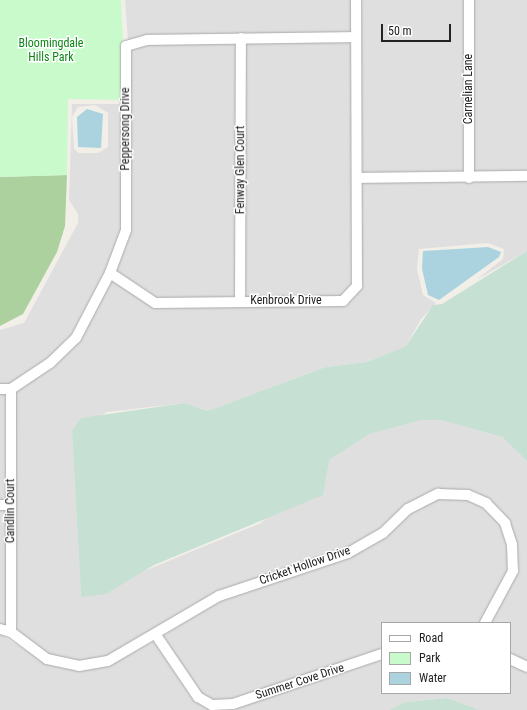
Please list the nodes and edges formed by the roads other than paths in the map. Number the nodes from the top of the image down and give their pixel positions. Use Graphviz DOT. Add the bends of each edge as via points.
graph roads {
  1 [pos="356,0"];
  2 [pos="469,0"];
  3 [pos="356,37"];
  4 [pos="241,38"];
  5 [pos="527,176"];
  6 [pos="357,178"];
  7 [pos="469,178"];
  8 [pos="110,273"];
  9 [pos="240,301"];
  10 [pos="0,389"];
  11 [pos="11,389"];
  12 [pos="0,505"];
  13 [pos="11,505"];
  14 [pos="486,622"];
  15 [pos="0,629"];
  16 [pos="11,632"];
  17 [pos="156,634"];
  18 [pos="381,654"];
  19 [pos="511,659"];
  20 [pos="527,667"];
  1 -- 3 [label="street, Kenbrook Drive"];
  2 -- 7 [label="street, Carnelian Lane"];
  3 -- 4 [label="street, Peppersong Drive"];
  3 -- 6 [label="street, Kenbrook Drive"];
  4 -- 8 [label="street, Peppersong Drive" via="147,40 126,46 126,230"];
  4 -- 9 [label="street, Fenway Glen Court"];
  5 -- 7 [label="street"];
  6 -- 7 [label="street"];
  6 -- 9 [label="street, Kenbrook Drive" via="357,286 343,301"];
  8 -- 9 [label="street, Kenbrook Drive" via="155,303"];
  8 -- 11 [label="street, Peppersong Drive" via="76,338 50,363"];
  10 -- 11 [label="street"];
  11 -- 13 [label="street, Candlin Court"];
  12 -- 13 [label="street"];
  13 -- 16 [label="street, Candlin Court"];
  14 -- 17 [label="street, Cricket Hollow Drive" via="513,571 512,545 505,522 486,503 468,495 438,494 408,509 383,532 348,553 219,596"];
  15 -- 16 [label="street, Cricket Hollow Drive"];
  16 -- 17 [label="street, Cricket Hollow Drive" via="47,659 79,666 108,660"];
  17 -- 18 [label="street, Summer Cove Drive" via="198,697 212,705 233,704"];
  19 -- 20 [label="street"];
}
